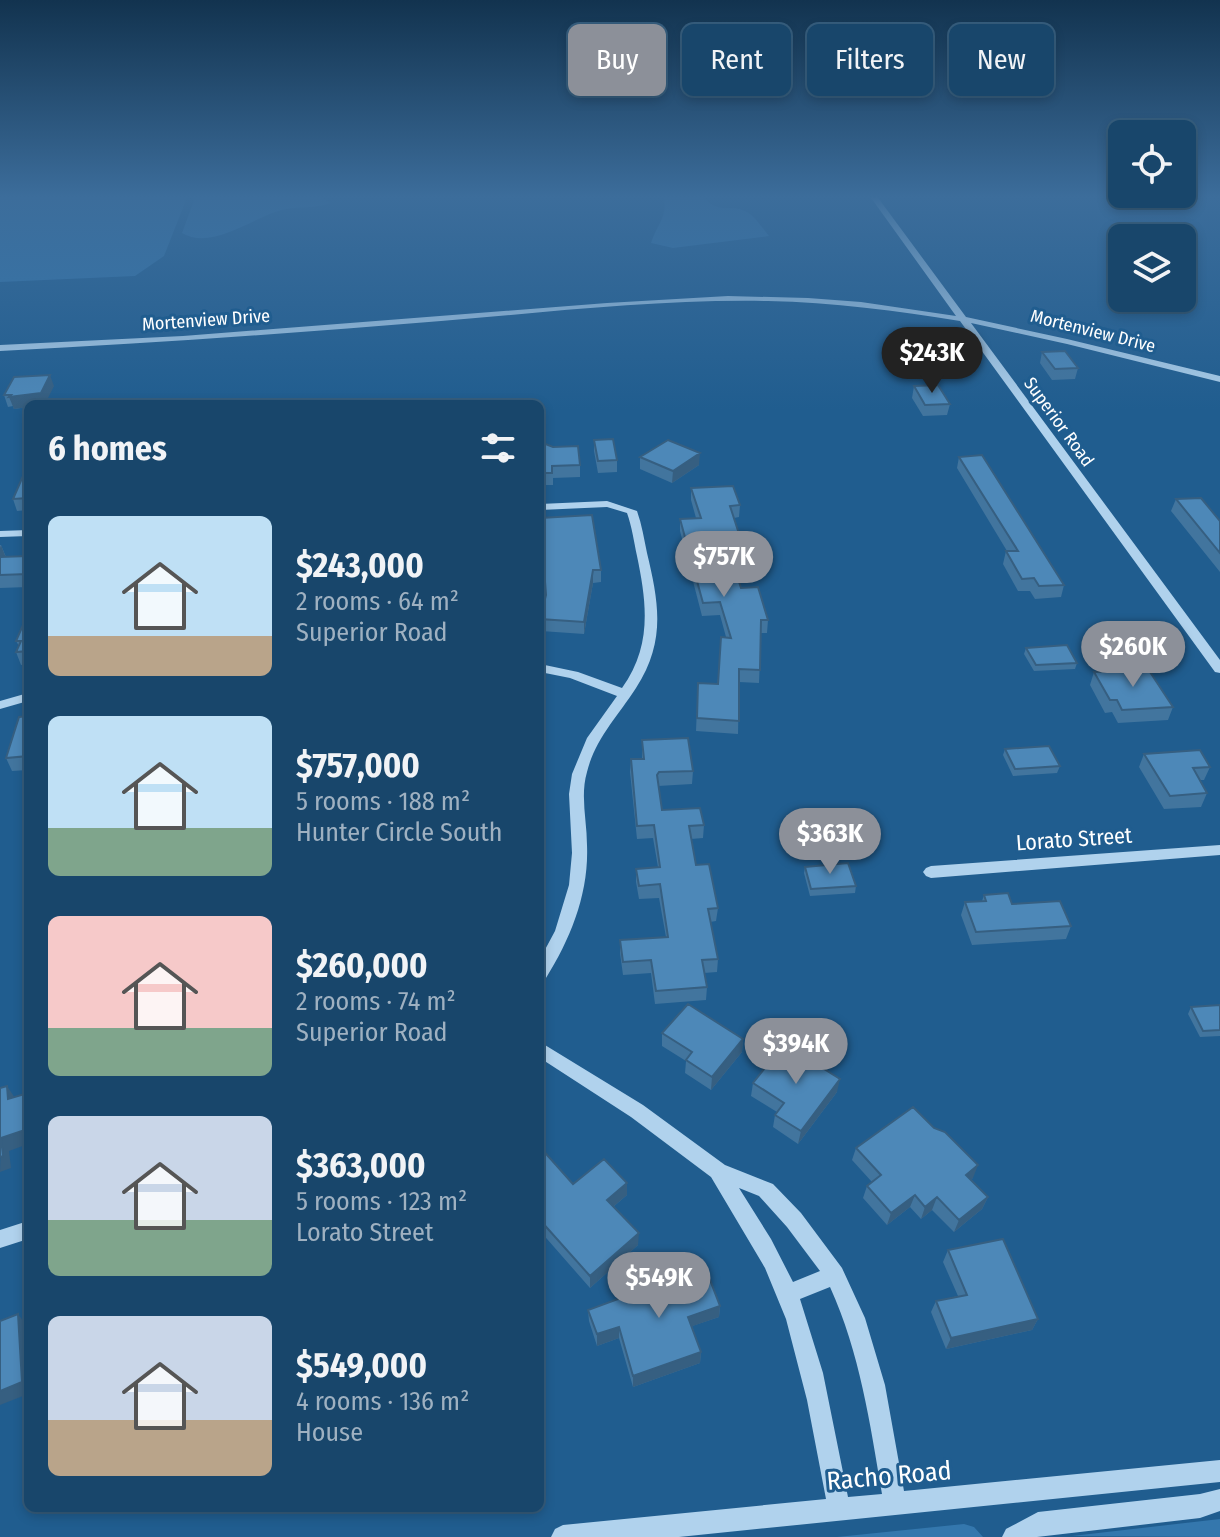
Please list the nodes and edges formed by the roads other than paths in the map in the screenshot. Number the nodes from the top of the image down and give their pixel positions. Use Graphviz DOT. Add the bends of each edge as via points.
graph roads {
  1 [pos="925,267"];
  2 [pos="963,318"];
  3 [pos="0,348"];
  4 [pos="1220,379"];
  5 [pos="544,507"];
  6 [pos="24,533"];
  7 [pos="0,534"];
  8 [pos="544,669"];
  9 [pos="1220,669"];
  10 [pos="625,694"];
  11 [pos="24,698"];
  12 [pos="0,705"];
  13 [pos="1220,850"];
  14 [pos="931,872"];
  15 [pos="544,966"];
  16 [pos="544,1052"];
  17 [pos="718,1171"];
  18 [pos="24,1231"];
  19 [pos="0,1239"];
  20 [pos="835,1275"];
  21 [pos="788,1294"];
  22 [pos="1220,1471"];
  23 [pos="1220,1500"];
  24 [pos="895,1505"];
  25 [pos="839,1509"];
  26 [pos="563,1537"];
  27 [pos="1014,1537"];
  1 -- 2 [label="street, Superior Road"];
  2 -- 3 [label="street, Mortenview Drive" via="830,302 702,299"];
  2 -- 4 [label="street, Mortenview Drive"];
  2 -- 9 [label="street, Superior Road"];
  5 -- 10 [label="street" via="607,504 627,507 636,520 654,620 649,654"];
  6 -- 7 [label="street"];
  8 -- 10 [label="street"];
  10 -- 15 [label="street" via="592,737 582,762 576,798 576,887 559,940"];
  11 -- 12 [label="street"];
  13 -- 14 [label="street, Lorato Street"];
  16 -- 17 [label="street"];
  17 -- 20 [label="street" via="766,1190"];
  17 -- 21 [label="street"];
  18 -- 19 [label="street"];
  20 -- 21 [label="street"];
  20 -- 24 [label="street" via="855,1318 874,1385"];
  21 -- 25 [label="street" via="816,1391"];
  22 -- 24 [label="street, Racho Road"];
  23 -- 27 [label="street" via="1038,1524"];
  24 -- 25 [label="street, Racho Road"];
  25 -- 26 [label="street, Racho Road"];
}
